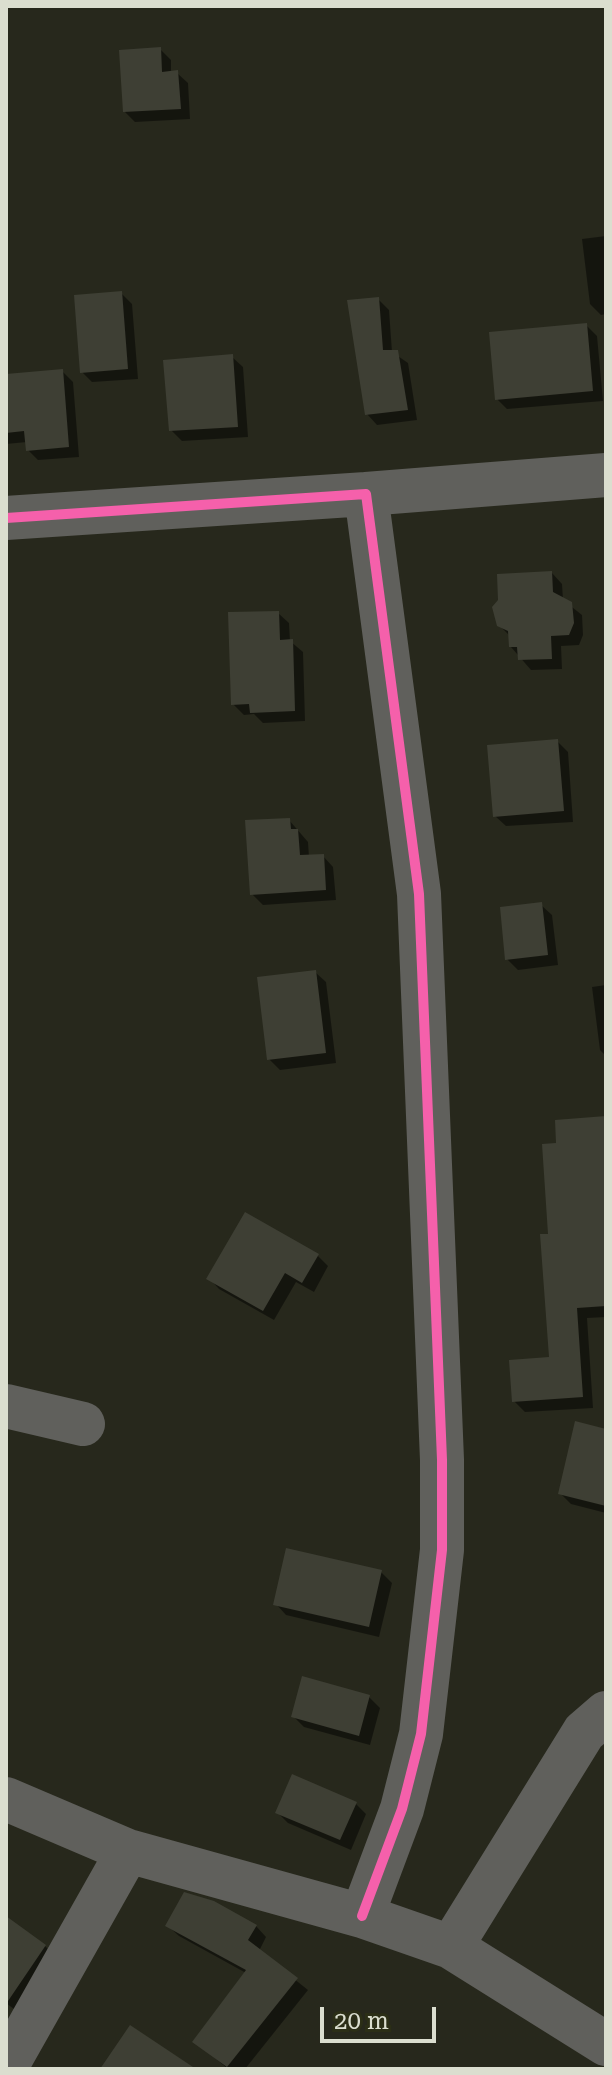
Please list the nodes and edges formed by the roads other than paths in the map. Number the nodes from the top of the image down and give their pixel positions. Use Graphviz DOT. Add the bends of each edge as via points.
graph roads {
  1 [pos="606,475"];
  2 [pos="366,494"];
  3 [pos="6,518"];
  4 [pos="6,1406"];
  5 [pos="83,1424"];
  6 [pos="606,1713"];
  7 [pos="6,1799"];
  8 [pos="128,1851"];
  9 [pos="362,1916"];
  10 [pos="451,1947"];
  11 [pos="601,2049"];
  12 [pos="6,2067"];
  1 -- 2 [label="street"];
  2 -- 3 [label="street"];
  2 -- 9 [label="street" via="419,894 442,1550 421,1734 402,1809"];
  4 -- 5 [label="street"];
  6 -- 10 [label="street" via="584,1732"];
  7 -- 8 [label="street"];
  8 -- 9 [label="street"];
  8 -- 12 [label="street"];
  9 -- 10 [label="street"];
  10 -- 11 [label="street"];
}
